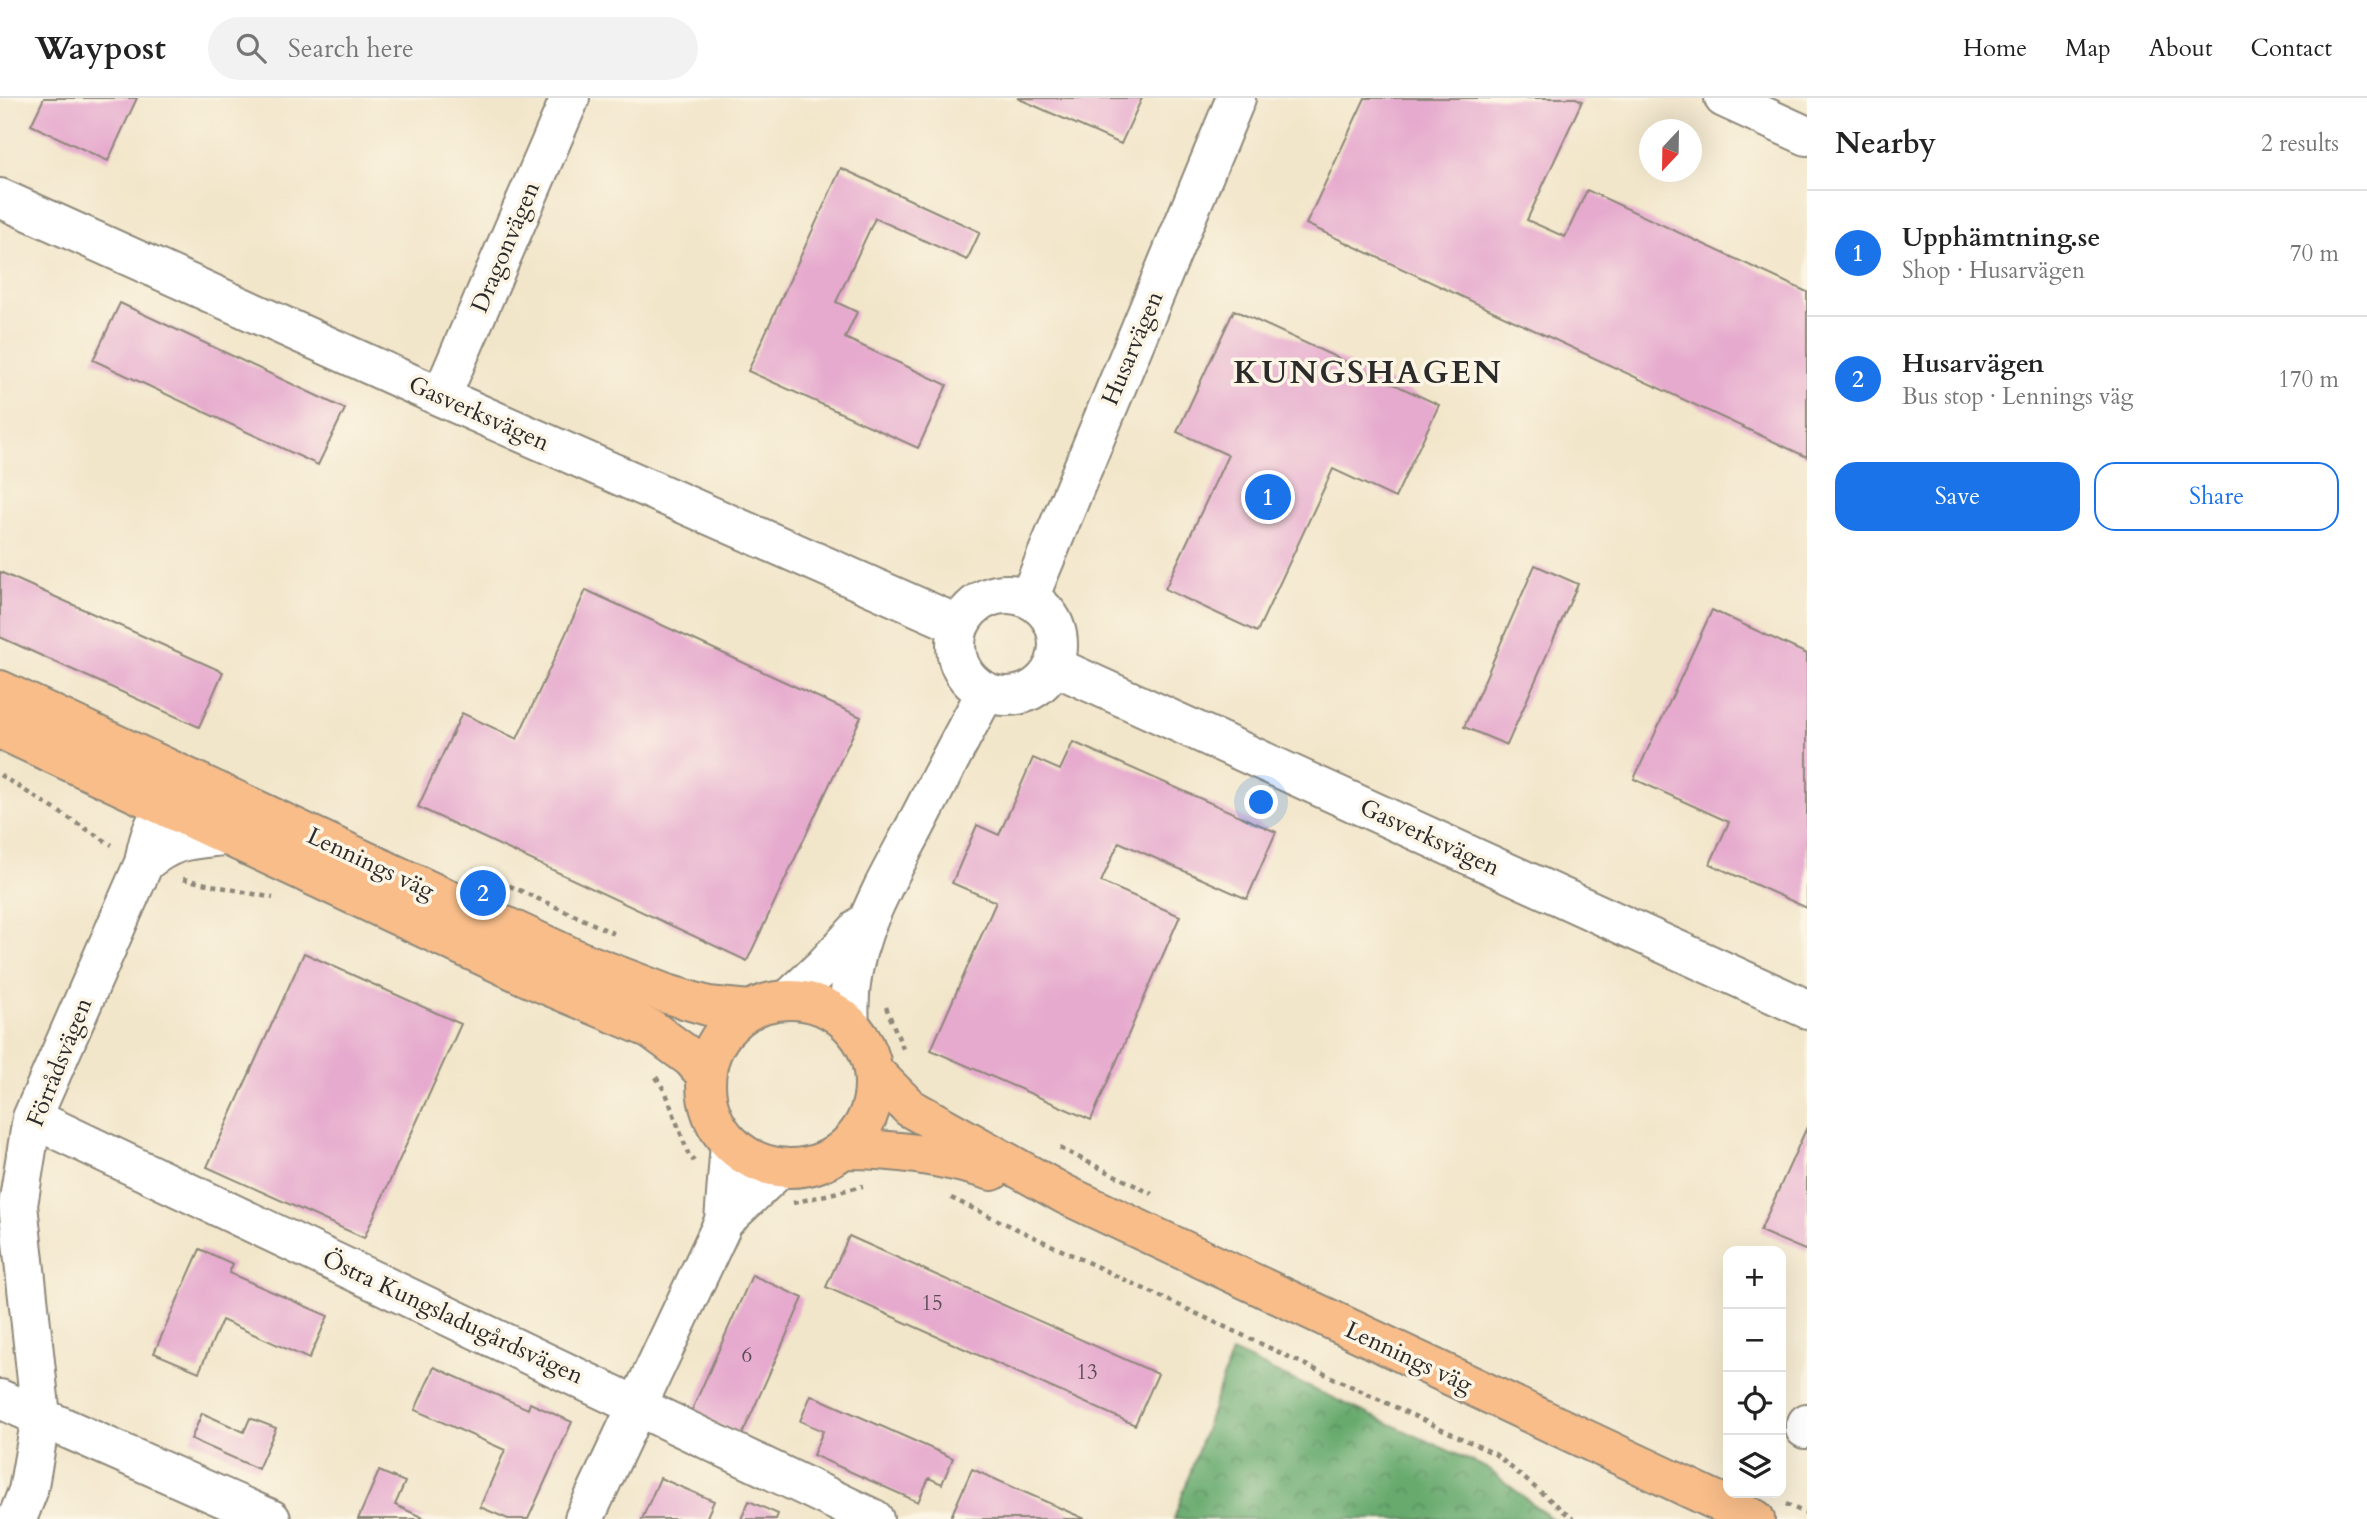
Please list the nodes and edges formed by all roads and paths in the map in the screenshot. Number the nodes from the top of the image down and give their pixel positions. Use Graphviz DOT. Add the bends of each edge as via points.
graph roads {
  1 [pos="570,98"];
  2 [pos="1236,98"];
  3 [pos="1724,98"];
  4 [pos="1807,136"];
  5 [pos="0,198"];
  6 [pos="440,397"];
  7 [pos="1028,598"];
  8 [pos="959,625"];
  9 [pos="1054,666"];
  10 [pos="0,690"];
  11 [pos="986,692"];
  12 [pos="0,729"];
  13 [pos="212,788"];
  14 [pos="167,808"];
  15 [pos="224,836"];
  16 [pos="144,863"];
  17 [pos="866,921"];
  18 [pos="789,999"];
  19 [pos="1807,1009"];
  20 [pos="750,1010"];
  21 [pos="850,1024"];
  22 [pos="874,1072"];
  23 [pos="706,1076"];
  24 [pos="32,1118"];
  25 [pos="730,1143"];
  26 [pos="844,1149"];
  27 [pos="780,1168"];
  28 [pos="1064,1194"];
  29 [pos="724,1221"];
  30 [pos="0,1399"];
  31 [pos="636,1404"];
  32 [pos="41,1417"];
  33 [pos="17,1519"];
  34 [pos="271,1519"];
  35 [pos="584,1519"];
  36 [pos="874,1519"];
  37 [pos="1755,1519"];
  1 -- 6 [label="street, Dragonvägen"];
  2 -- 7 [label="street, Husarvägen"];
  3 -- 4 [label="street"];
  5 -- 6 [label="street, Gasverksvägen"];
  6 -- 8 [label="street, Gasverksvägen"];
  7 -- 8 [label="street" via="1012,594 988,597 968,611"];
  7 -- 9 [label="street" via="1042,607 1057,634"];
  8 -- 11 [label="street" via="956,648 962,671"];
  9 -- 11 [label="street" via="1045,679 1025,692 1001,696"];
  9 -- 19 [label="street, Gasverksvägen"];
  10 -- 13 [label="main road, Lennings väg"];
  11 -- 17 [label="street"];
  12 -- 14 [label="main road, Lennings väg"];
  13 -- 14 [label="street"];
  13 -- 20 [label="main road, Lennings väg" via="578,960 708,1006"];
  14 -- 15 [label="main road, Lennings väg"];
  14 -- 16 [label="street, Förrådsvägen" via="148,838"];
  15 -- 16 [label="street" via="175,842"];
  15 -- 23 [label="main road, Lennings väg" via="651,1029 691,1058"];
  16 -- 24 [label="street, Förrådsvägen"];
  17 -- 18 [label="street"];
  17 -- 21 [label="street" via="851,978"];
  18 -- 20 [label="main road"];
  18 -- 21 [label="main road" via="822,1006"];
  20 -- 23 [label="main road" via="720,1038"];
  21 -- 22 [label="main road" via="866,1046"];
  22 -- 26 [label="main road" via="869,1115"];
  22 -- 28 [label="main road, Lennings väg" via="909,1108"];
  23 -- 25 [label="main road" via="707,1100"];
  24 -- 31 [label="street, Östra Kungsladugårdsvägen"];
  24 -- 32 [label="street, Förrådsvägen" via="18,1205"];
  25 -- 27 [label="main road" via="762,1164"];
  25 -- 29 [label="street"];
  26 -- 27 [label="main road" via="814,1165"];
  26 -- 28 [label="main road, Lennings väg" via="916,1152"];
  27 -- 29 [label="street"];
  28 -- 37 [label="main road, Lennings väg"];
  29 -- 31 [label="street"];
  30 -- 32 [label="street"];
  31 -- 35 [label="street"];
  31 -- 36 [label="street, Östra Kungsladugårdsvägen"];
  32 -- 33 [label="street, Förrådsvägen" via="28,1491"];
  32 -- 34 [label="street"];
}
